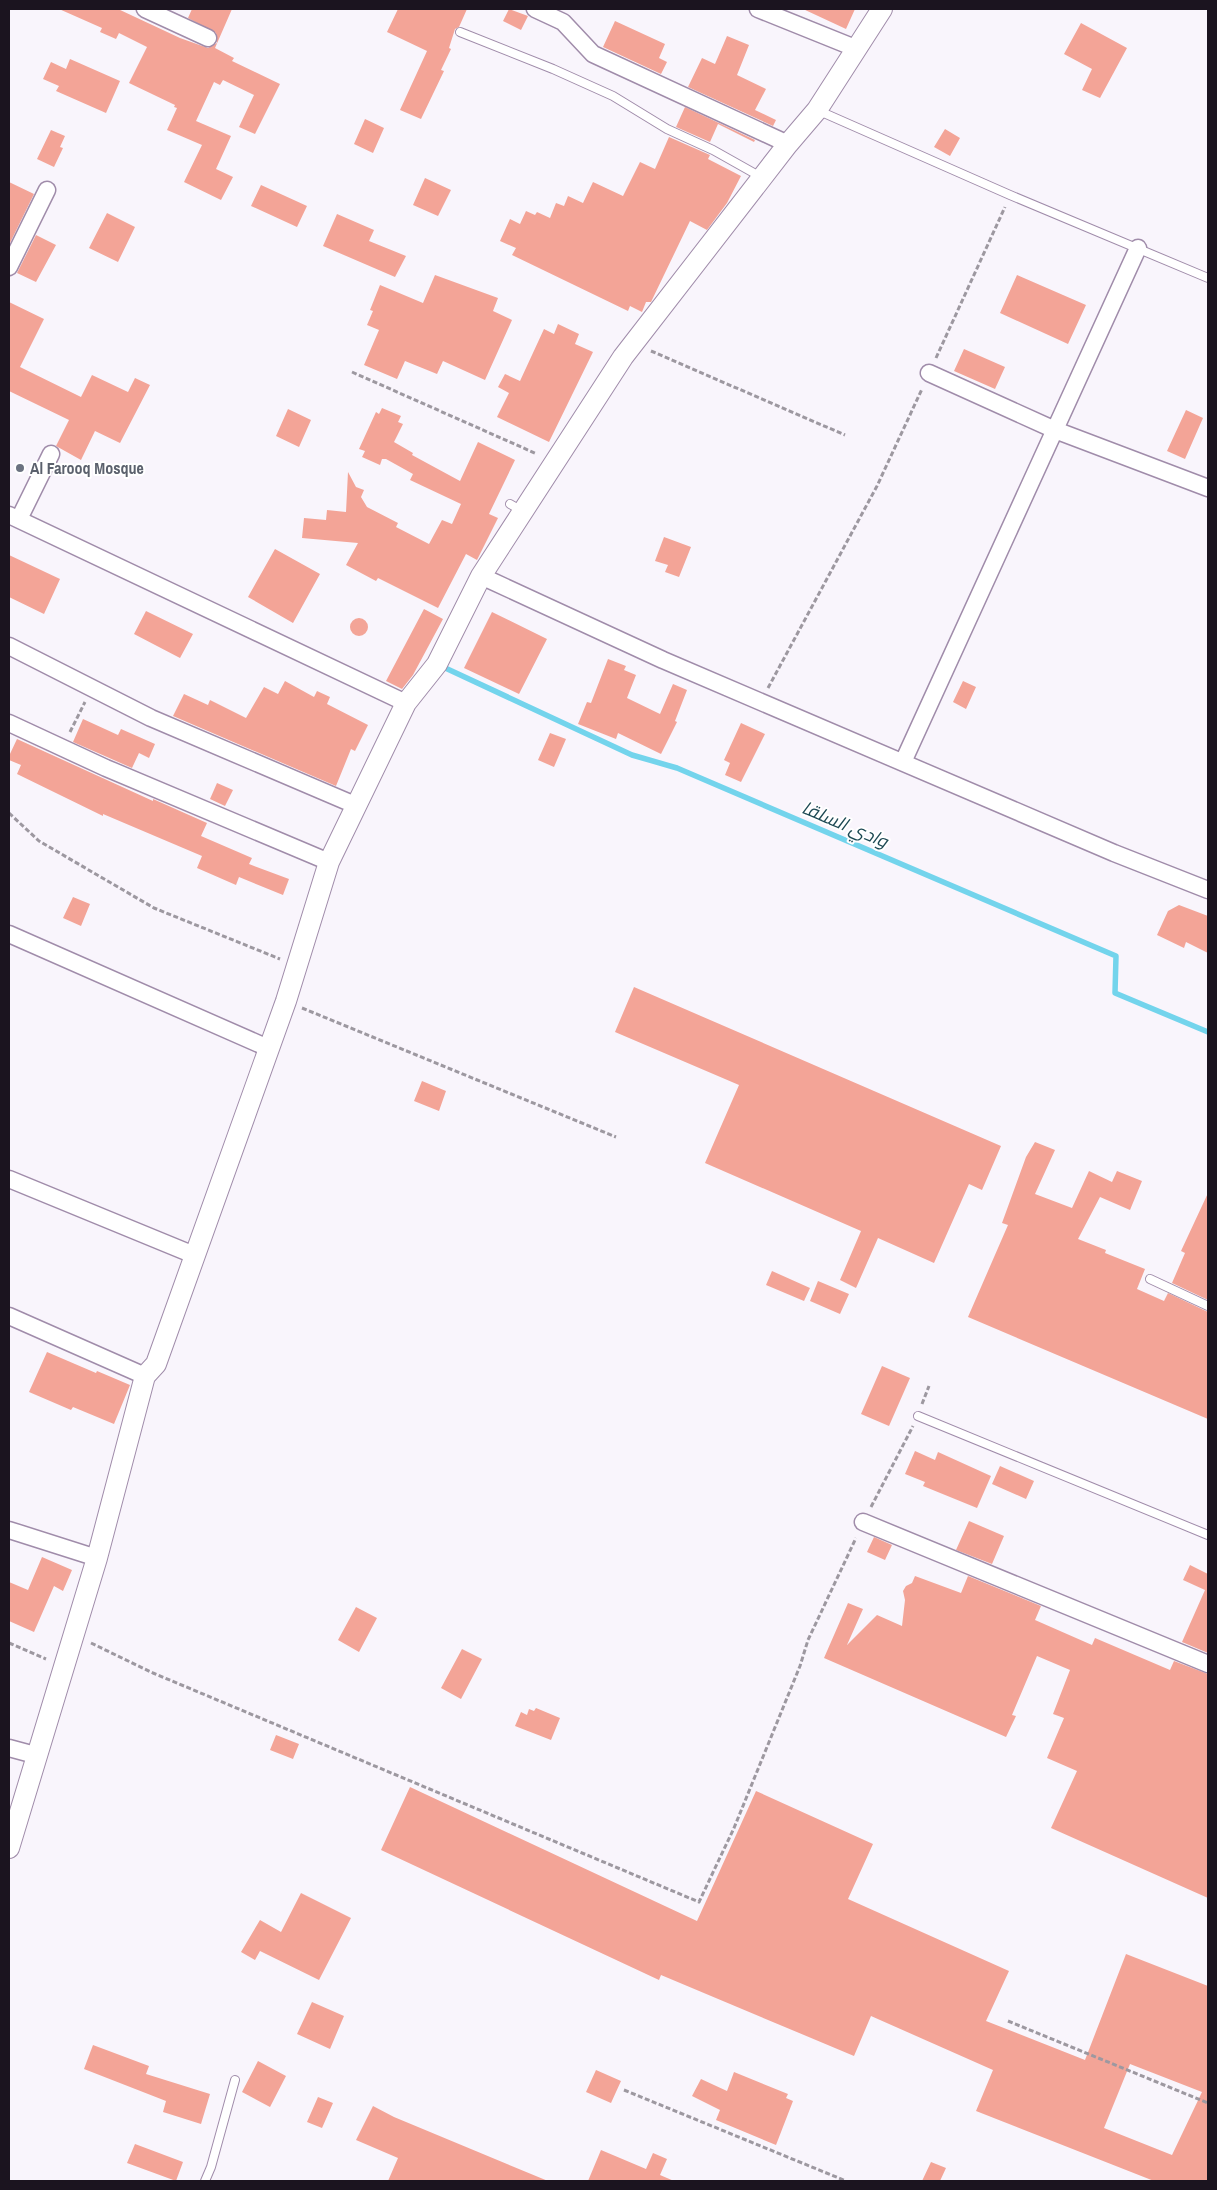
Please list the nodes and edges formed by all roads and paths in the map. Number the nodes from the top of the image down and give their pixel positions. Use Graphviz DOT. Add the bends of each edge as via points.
graph roads {
  1 [pos="145,9"];
  2 [pos="535,9"];
  3 [pos="758,9"];
  4 [pos="882,9"];
  5 [pos="460,32"];
  6 [pos="208,38"];
  7 [pos="855,48"];
  8 [pos="817,110"];
  9 [pos="788,144"];
  10 [pos="763,178"];
  11 [pos="47,190"];
  12 [pos="1010,195"];
  13 [pos="1138,248"];
  14 [pos="9,267"];
  15 [pos="1208,278"];
  16 [pos="635,344"];
  17 [pos="352,372"];
  18 [pos="929,373"];
  19 [pos="1055,430"];
  20 [pos="845,435"];
  21 [pos="51,454"];
  22 [pos="555,463"];
  23 [pos="1208,488"];
  24 [pos="14,517"];
  25 [pos="481,576"];
  26 [pos="9,646"];
  27 [pos="92,688"];
  28 [pos="761,700"];
  29 [pos="406,703"];
  30 [pos="9,723"];
  31 [pos="62,748"];
  32 [pos="903,762"];
  33 [pos="355,805"];
  34 [pos="9,813"];
  35 [pos="329,862"];
  36 [pos="1208,890"];
  37 [pos="9,934"];
  38 [pos="296,966"];
  39 [pos="286,1001"];
  40 [pos="268,1048"];
  41 [pos="616,1137"];
  42 [pos="9,1179"];
  43 [pos="194,1255"];
  44 [pos="1150,1279"];
  45 [pos="1208,1306"];
  46 [pos="9,1316"];
  47 [pos="145,1376"];
  48 [pos="929,1386"];
  49 [pos="918,1416"];
  50 [pos="863,1522"];
  51 [pos="9,1530"];
  52 [pos="1208,1535"];
  53 [pos="97,1558"];
  54 [pos="73,1634"];
  55 [pos="9,1643"];
  56 [pos="1208,1664"];
  57 [pos="62,1666"];
  58 [pos="9,1748"];
  59 [pos="35,1755"];
  60 [pos="9,1848"];
  61 [pos="1008,2021"];
  62 [pos="235,2080"];
  63 [pos="624,2090"];
  64 [pos="1208,2103"];
  65 [pos="205,2181"];
  66 [pos="846,2181"];
  1 -- 6 [label="street"];
  2 -- 9 [label="street" via="563,22 593,54"];
  3 -- 7 [label="street"];
  4 -- 7 [label="street"];
  5 -- 10 [label="lane" via="612,96 667,129"];
  7 -- 8 [label="street"];
  8 -- 9 [label="street"];
  8 -- 12 [label="lane"];
  9 -- 10 [label="street"];
  10 -- 16 [label="street"];
  11 -- 14 [label="street"];
  12 -- 13 [label="lane"];
  12 -- 18 [label="path"];
  13 -- 15 [label="lane"];
  13 -- 19 [label="street"];
  16 -- 20 [label="path"];
  16 -- 22 [label="street" via="623,357"];
  17 -- 22 [label="path"];
  18 -- 19 [label="street"];
  18 -- 28 [label="path" via="877,486"];
  19 -- 23 [label="street"];
  19 -- 32 [label="street"];
  21 -- 24 [label="street"];
  22 -- 25 [label="street" via="516,507"];
  24 -- 29 [label="street"];
  25 -- 28 [label="street" via="663,660"];
  25 -- 29 [label="street" via="437,664"];
  26 -- 27 [label="street"];
  27 -- 31 [label="path"];
  27 -- 33 [label="street" via="151,718"];
  28 -- 32 [label="street"];
  29 -- 33 [label="street"];
  30 -- 31 [label="street"];
  31 -- 35 [label="street"];
  32 -- 36 [label="street" via="1114,854"];
  33 -- 35 [label="street"];
  34 -- 38 [label="path" via="39,841 154,908"];
  35 -- 38 [label="street"];
  37 -- 40 [label="street"];
  38 -- 39 [label="street"];
  39 -- 40 [label="street"];
  39 -- 41 [label="path"];
  40 -- 43 [label="street"];
  42 -- 43 [label="street"];
  43 -- 47 [label="street" via="156,1364"];
  44 -- 45 [label="lane"];
  46 -- 47 [label="street"];
  47 -- 53 [label="street"];
  48 -- 49 [label="path"];
  49 -- 50 [label="path"];
  49 -- 52 [label="lane"];
  50 -- 54 [label="path" via="808,1640 734,1828 699,1902 153,1673"];
  50 -- 56 [label="street"];
  51 -- 53 [label="street"];
  53 -- 54 [label="street"];
  54 -- 57 [label="street"];
  55 -- 57 [label="path"];
  57 -- 59 [label="street"];
  58 -- 59 [label="street"];
  59 -- 60 [label="street"];
  61 -- 64 [label="path"];
  62 -- 65 [label="lane"];
  63 -- 66 [label="path"];
}
